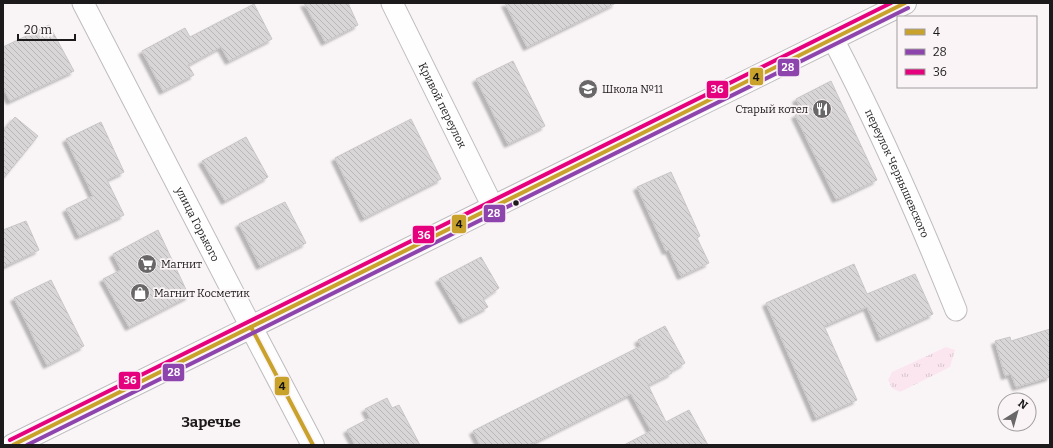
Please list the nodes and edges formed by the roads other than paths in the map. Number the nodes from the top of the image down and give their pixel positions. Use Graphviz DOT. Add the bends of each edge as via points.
graph roads {
  1 [pos="83,3"];
  2 [pos="392,3"];
  3 [pos="905,3"];
  4 [pos="833,39"];
  5 [pos="493,207"];
  6 [pos="956,310"];
  7 [pos="251,327"];
  8 [pos="13,445"];
  9 [pos="313,445"];
  1 -- 7 [label="street, улица Горького"];
  2 -- 5 [label="street, Кривой переулок"];
  3 -- 4 [label="main road"];
  4 -- 5 [label="main road"];
  4 -- 6 [label="street, переулок Чернышевского" via="888,153"];
  5 -- 7 [label="main road"];
  7 -- 8 [label="main road"];
  7 -- 9 [label="main road, улица Горького"];
}
